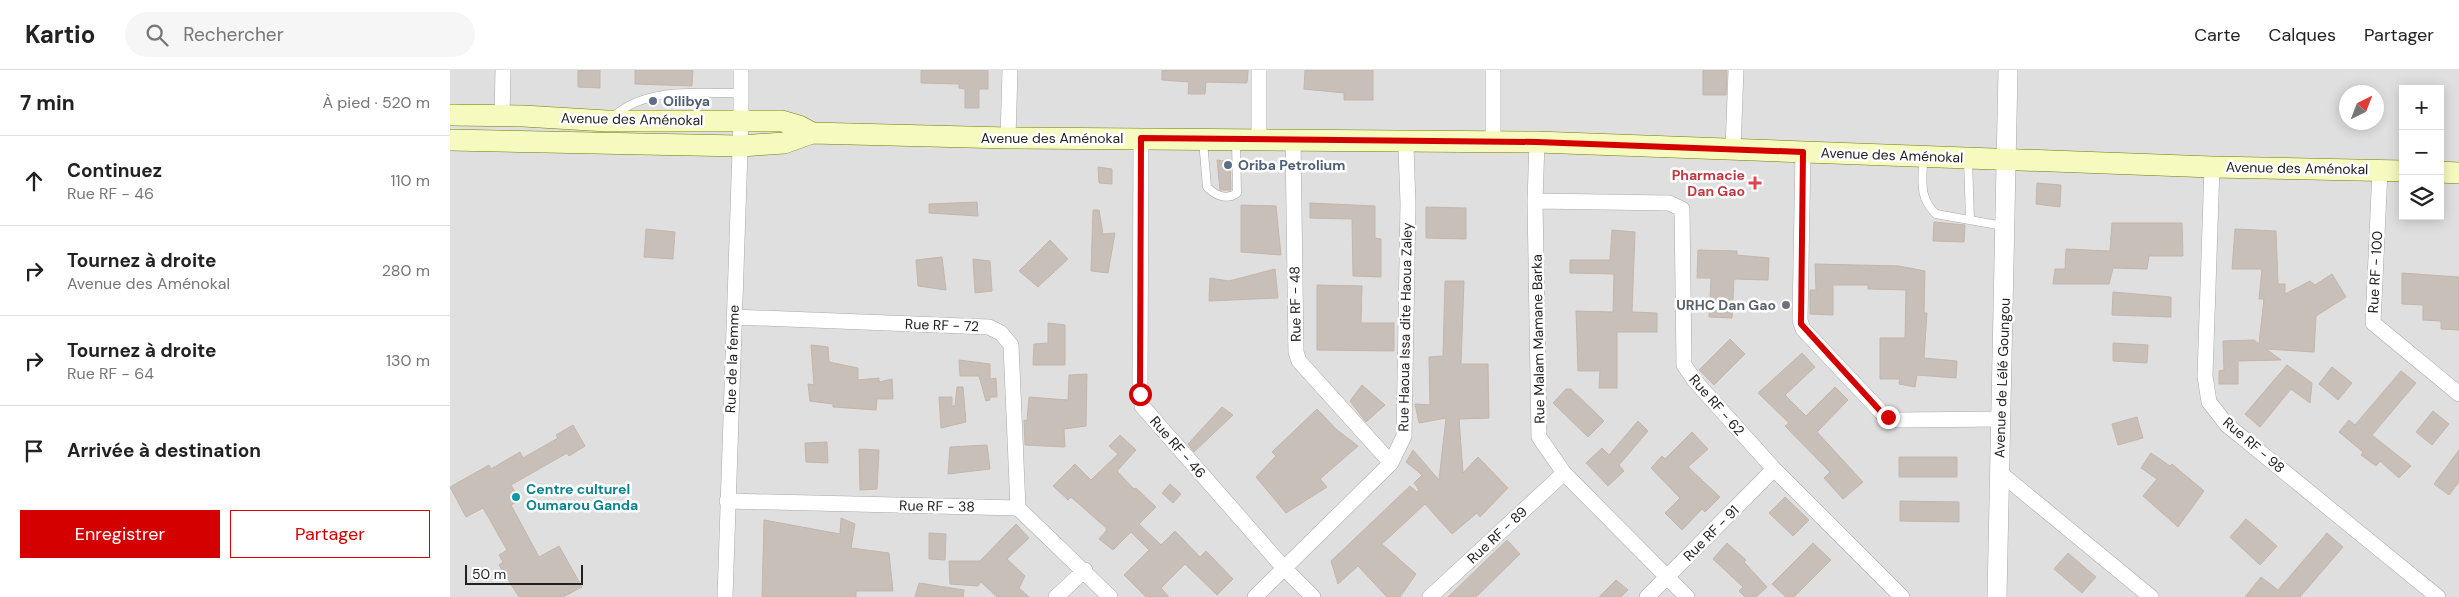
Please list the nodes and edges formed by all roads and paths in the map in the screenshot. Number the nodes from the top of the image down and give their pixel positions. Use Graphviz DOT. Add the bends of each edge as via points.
graph roads {
  1 [pos="503,70"];
  2 [pos="741,70"];
  3 [pos="1010,70"];
  4 [pos="1259,70"];
  5 [pos="1492,70"];
  6 [pos="1736,70"];
  7 [pos="2008,70"];
  8 [pos="741,94"];
  9 [pos="450,115"];
  10 [pos="502,116"];
  11 [pos="523,116"];
  12 [pos="741,121"];
  13 [pos="602,132"];
  14 [pos="812,133"];
  15 [pos="1008,138"];
  16 [pos="1141,138"];
  17 [pos="1203,139"];
  18 [pos="1236,139"];
  19 [pos="1259,139"];
  20 [pos="1293,139"];
  21 [pos="450,140"];
  22 [pos="522,140"];
  23 [pos="1537,142"];
  24 [pos="1493,143"];
  25 [pos="740,146"];
  26 [pos="1406,147"];
  27 [pos="1733,149"];
  28 [pos="1803,152"];
  29 [pos="1923,156"];
  30 [pos="1968,158"];
  31 [pos="2006,159"];
  32 [pos="2212,167"];
  33 [pos="2380,170"];
  34 [pos="2399,171"];
  35 [pos="2444,172"];
  36 [pos="2459,173"];
  37 [pos="1535,200"];
  38 [pos="1970,220"];
  39 [pos="2005,226"];
  40 [pos="734,317"];
  41 [pos="2459,394"];
  42 [pos="2002,420"];
  43 [pos="1390,463"];
  44 [pos="1774,469"];
  45 [pos="1999,472"];
  46 [pos="1564,473"];
  47 [pos="727,501"];
  48 [pos="1018,508"];
  49 [pos="1284,568"];
  50 [pos="1084,570"];
  51 [pos="1667,577"];
  52 [pos="726,597"];
  53 [pos="1056,597"];
  54 [pos="1110,597"];
  55 [pos="1256,597"];
  56 [pos="1313,597"];
  57 [pos="1430,597"];
  58 [pos="1647,597"];
  59 [pos="1687,597"];
  60 [pos="1902,597"];
  61 [pos="1997,597"];
  62 [pos="2151,597"];
  63 [pos="2438,597"];
  1 -- 10 [label="street"];
  2 -- 8 [label="street, Rue de la femme"];
  3 -- 15 [label="street"];
  4 -- 19 [label="street"];
  5 -- 24 [label="street"];
  6 -- 27 [label="street"];
  7 -- 31 [label="street, Avenue de Lélé Goungou"];
  8 -- 12 [label="street, Rue de la femme"];
  8 -- 13 [label="lane" via="660,95 622,108"];
  9 -- 10 [label="main road, Avenue des Aménokal"];
  10 -- 11 [label="main road, Avenue des Aménokal"];
  11 -- 13 [label="main road, Avenue des Aménokal"];
  11 -- 22 [label="main road"];
  12 -- 13 [label="main road, Avenue des Aménokal"];
  12 -- 14 [label="main road, Avenue des Aménokal" via="782,122"];
  12 -- 25 [label="street, Rue de la femme"];
  13 -- 22 [label="main road, Avenue des Aménokal"];
  13 -- 25 [label="main road, Avenue des Aménokal"];
  14 -- 15 [label="main road, Avenue des Aménokal"];
  14 -- 25 [label="main road, Avenue des Aménokal" via="784,143"];
  15 -- 16 [label="main road, Avenue des Aménokal"];
  16 -- 17 [label="main road, Avenue des Aménokal"];
  16 -- 49 [label="street, Rue RF - 46" via="1142,406"];
  17 -- 18 [label="main road, Avenue des Aménokal"];
  17 -- 18 [label="lane" via="1207,187 1216,195 1228,197 1237,193"];
  18 -- 19 [label="main road, Avenue des Aménokal"];
  19 -- 20 [label="main road, Avenue des Aménokal"];
  20 -- 24 [label="main road, Avenue des Aménokal"];
  20 -- 43 [label="street, Rue RF - 48" via="1298,360"];
  21 -- 22 [label="main road, Avenue des Aménokal"];
  23 -- 24 [label="main road, Avenue des Aménokal"];
  23 -- 27 [label="main road, Avenue des Aménokal"];
  23 -- 37 [label="street, Rue Malam Mamane Barka"];
  25 -- 40 [label="street, Rue de la femme"];
  26 -- 43 [label="street, Rue Haoua Issa dite Haoua Zaley" via="1404,436"];
  27 -- 28 [label="main road, Avenue des Aménokal"];
  28 -- 29 [label="main road, Avenue des Aménokal"];
  28 -- 42 [label="street" via="1800,320 1803,329 1883,414 1893,419"];
  29 -- 30 [label="main road, Avenue des Aménokal"];
  29 -- 38 [label="lane" via="1923,197 1928,206 1936,214"];
  30 -- 31 [label="main road, Avenue des Aménokal"];
  30 -- 38 [label="lane"];
  31 -- 32 [label="main road, Avenue des Aménokal"];
  31 -- 39 [label="street, Avenue de Lélé Goungou"];
  32 -- 33 [label="main road, Avenue des Aménokal"];
  32 -- 63 [label="street, Rue RF - 98" via="2205,376 2210,402 2227,425"];
  33 -- 34 [label="main road, Avenue des Aménokal"];
  33 -- 41 [label="street, Rue RF - 100" via="2373,323"];
  35 -- 36 [label="main road"];
  37 -- 44 [label="street, Rue RF - 62" via="1669,203 1682,209 1684,365"];
  37 -- 46 [label="street, Rue Malam Mamane Barka" via="1539,437"];
  38 -- 39 [label="lane"];
  39 -- 42 [label="street, Avenue de Lélé Goungou"];
  40 -- 47 [label="street, Rue de la femme"];
  40 -- 48 [label="street, Rue RF - 72" via="989,327 1001,333 1011,345"];
  42 -- 45 [label="street, Avenue de Lélé Goungou"];
  43 -- 49 [label="street, Rue Haoua Issa dite Haoua Zaley"];
  44 -- 51 [label="street, Rue RF - 91"];
  44 -- 60 [label="street, Rue RF - 62"];
  45 -- 61 [label="street, Avenue de Lélé Goungou"];
  45 -- 62 [label="street"];
  46 -- 51 [label="street, Rue Malam Mamane Barka"];
  46 -- 57 [label="street, Rue RF - 89"];
  47 -- 48 [label="street, Rue RF - 38"];
  47 -- 52 [label="street, Rue de la femme"];
  48 -- 50 [label="street"];
  49 -- 55 [label="street, Rue Haoua Issa dite Haoua Zaley"];
  49 -- 56 [label="street, Rue RF - 46"];
  50 -- 53 [label="street"];
  50 -- 54 [label="street"];
  51 -- 58 [label="street, Rue RF - 91"];
  51 -- 59 [label="street, Rue Malam Mamane Barka"];
}
